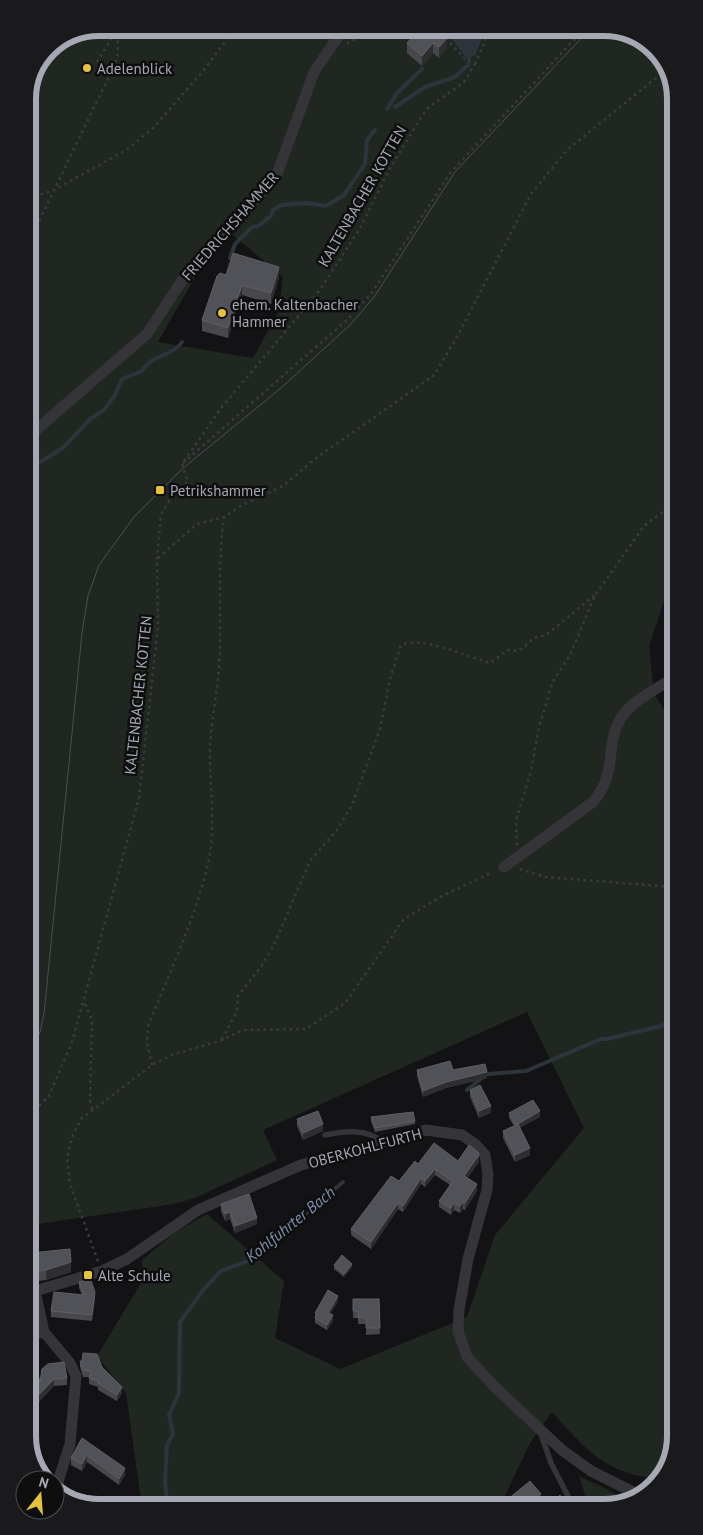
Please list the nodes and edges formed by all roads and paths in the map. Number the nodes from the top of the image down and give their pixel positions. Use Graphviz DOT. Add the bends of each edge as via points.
graph roads {
  1 [pos="112,36"];
  2 [pos="117,36"];
  3 [pos="229,36"];
  4 [pos="339,36"];
  5 [pos="360,36"];
  6 [pos="445,36"];
  7 [pos="487,36"];
  8 [pos="578,36"];
  9 [pos="345,45"];
  10 [pos="97,62"];
  11 [pos="474,64"];
  12 [pos="661,74"];
  13 [pos="52,191"];
  14 [pos="36,196"];
  15 [pos="36,226"];
  16 [pos="36,430"];
  17 [pos="182,464"];
  18 [pos="667,509"];
  19 [pos="224,517"];
  20 [pos="157,559"];
  21 [pos="595,595"];
  22 [pos="667,682"];
  23 [pos="511,862"];
  24 [pos="667,886"];
  25 [pos="84,1002"];
  26 [pos="222,1040"];
  27 [pos="152,1065"];
  28 [pos="36,1109"];
  29 [pos="92,1110"];
  30 [pos="325,1135"];
  31 [pos="383,1143"];
  32 [pos="102,1271"];
  33 [pos="36,1290"];
  34 [pos="36,1302"];
  35 [pos="44,1332"];
  36 [pos="36,1334"];
  37 [pos="540,1430"];
  38 [pos="62,1470"];
  39 [pos="632,1492"];
  40 [pos="568,1496"];
  1 -- 10 [label="path"];
  2 -- 13 [label="path" via="118,54 114,66"];
  3 -- 13 [label="path" via="154,127 128,149"];
  4 -- 16 [label="street, FRIEDRICHSHAMMER" via="314,72 276,177 187,273 147,334"];
  5 -- 9 [label="path"];
  6 -- 11 [label="path" via="466,60"];
  7 -- 11 [label="path, KALTENBACHER KOTTEN"];
  8 -- 17 [label="path" via="451,172 371,294 347,320"];
  11 -- 17 [label="path, KALTENBACHER KOTTEN" via="464,82 429,107 420,119 359,230 318,294 221,408"];
  12 -- 19 [label="path" via="567,150 531,194 434,375 315,459 283,486"];
  13 -- 14 [label="path"];
  13 -- 15 [label="path"];
  17 -- 20 [label="path, KALTENBACHER KOTTEN" via="188,482 173,494 161,514"];
  18 -- 21 [label="path" via="644,526"];
  19 -- 20 [label="path" via="198,524"];
  19 -- 27 [label="path" via="219,669 210,754 213,832 199,892 148,1026 146,1042"];
  20 -- 25 [label="path, KALTENBACHER KOTTEN" via="158,626 139,798"];
  21 -- 23 [label="path" via="570,655 553,681 516,820"];
  21 -- 26 [label="path" via="546,634 534,638 519,651 508,650 490,663 424,643 408,641 401,645 380,729 352,805 337,830 310,862 272,947 238,996 237,1011"];
  22 -- 23 [label="street" via="621,718 614,734 610,772 603,790 593,802"];
  23 -- 24 [label="path" via="523,871 545,877"];
  23 -- 26 [label="path" via="404,919 345,1003 306,1029 244,1030"];
  25 -- 28 [label="path, KALTENBACHER KOTTEN" via="72,1042 49,1096"];
  25 -- 29 [label="path" via="92,1020"];
  26 -- 27 [label="path" via="172,1055"];
  27 -- 29 [label="path"];
  29 -- 32 [label="path" via="81,1119 67,1158 70,1184"];
  30 -- 31 [label="lane" via="354,1132 376,1136"];
  31 -- 32 [label="street, OBERKOHLFURTH" via="301,1165 198,1210 127,1259"];
  31 -- 37 [label="street, OBERKOHLFURTH" via="426,1130 462,1135 485,1155 487,1190 468,1259 458,1331 467,1357"];
  32 -- 33 [label="street, OBERKOHLFURTH"];
  34 -- 35 [label="street"];
  35 -- 36 [label="street"];
  35 -- 38 [label="street" via="70,1363 76,1376 70,1444"];
  37 -- 39 [label="street, OBERKOHLFURTH" via="591,1471"];
  37 -- 40 [label="lane" via="551,1463"];
}
